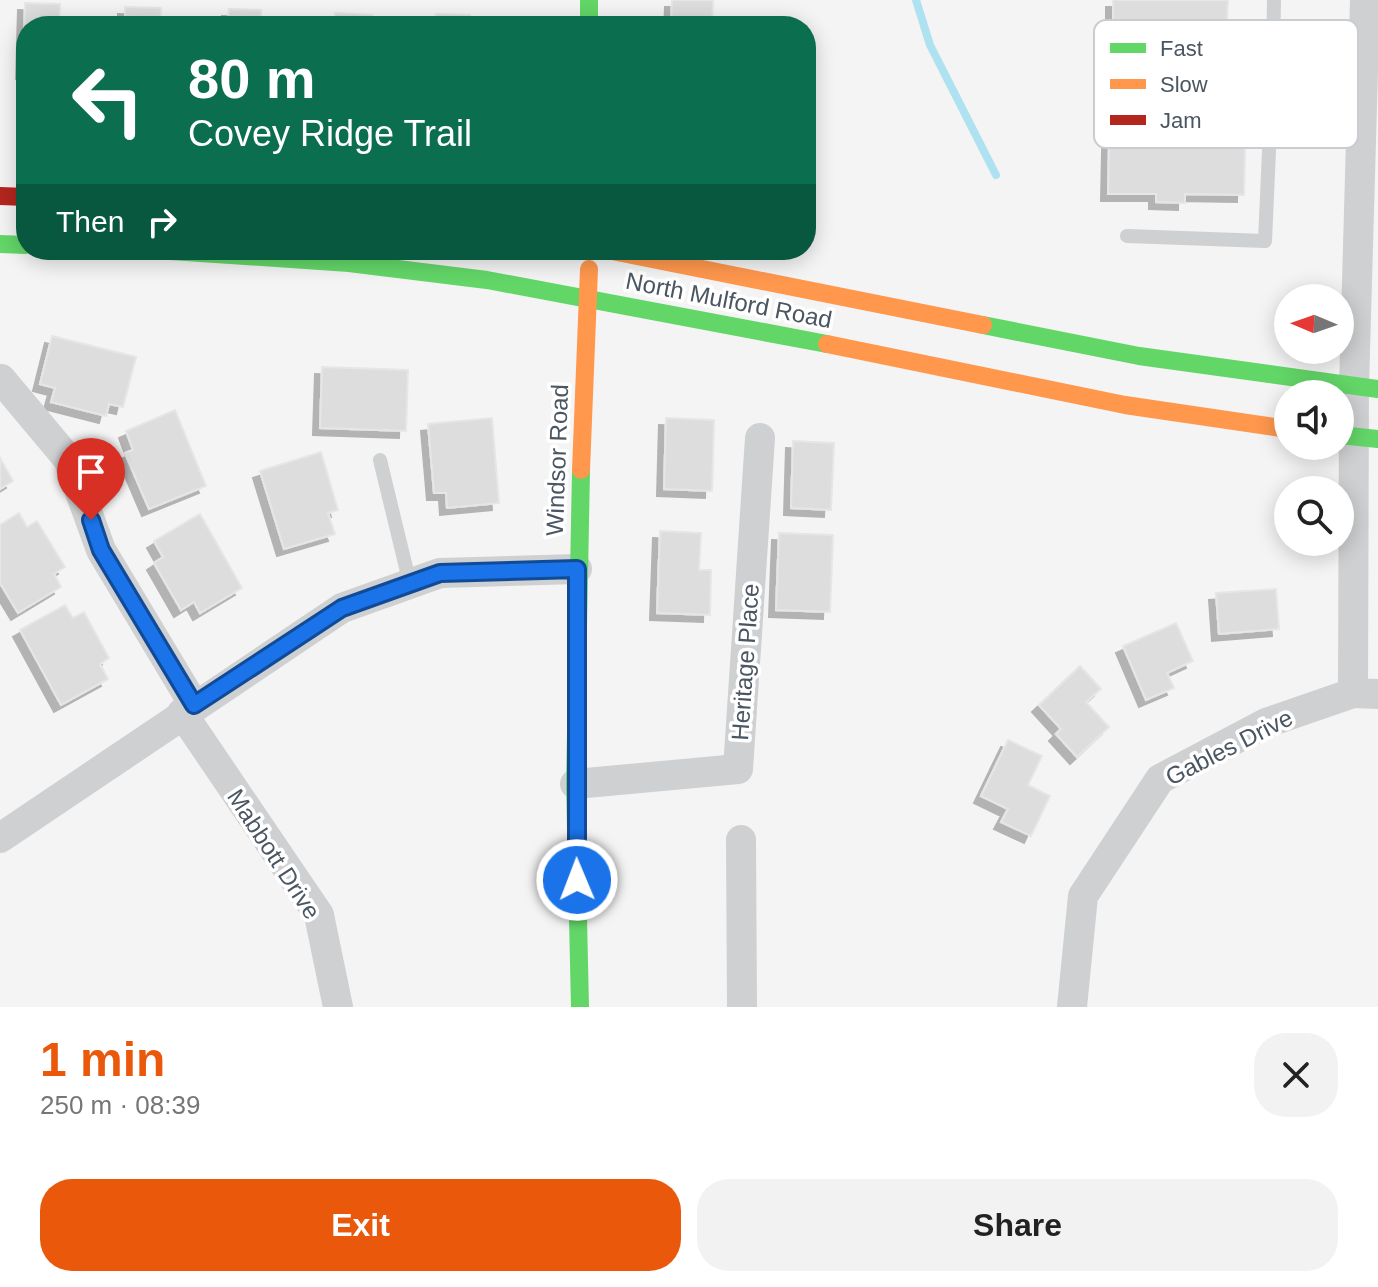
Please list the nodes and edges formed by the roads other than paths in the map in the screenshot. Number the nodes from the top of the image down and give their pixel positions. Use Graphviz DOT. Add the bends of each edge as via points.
graph roads {
  1 [pos="1274,0"];
  2 [pos="1365,0"];
  3 [pos="1274,20"];
  4 [pos="1358,65"];
  5 [pos="1363,65"];
  6 [pos="1269,148"];
  7 [pos="1127,236"];
  8 [pos="304,260"];
  9 [pos="589,260"];
  10 [pos="657,260"];
  11 [pos="588,296"];
  12 [pos="1,379"];
  13 [pos="1366,388"];
  14 [pos="1274,427"];
  15 [pos="1357,437"];
  16 [pos="760,438"];
  17 [pos="380,460"];
  18 [pos="577,569"];
  19 [pos="410,584"];
  20 [pos="1366,693"];
  21 [pos="188,709"];
  22 [pos="575,784"];
  23 [pos="0,838"];
  24 [pos="741,840"];
  25 [pos="338,1007"];
  26 [pos="580,1007"];
  27 [pos="742,1007"];
  28 [pos="1072,1007"];
  1 -- 3 [label="lane"];
  2 -- 5 [label="street"];
  4 -- 5 [label="lane"];
  5 -- 13 [label="street"];
  6 -- 7 [label="lane" via="1265,241"];
  8 -- 11 [label="street, North Mulford Road"];
  9 -- 11 [label="street, Windsor Road"];
  10 -- 13 [label="street, North Mulford Road" via="1139,356"];
  11 -- 14 [label="street, North Mulford Road" via="1111,402"];
  11 -- 18 [label="street, Windsor Road"];
  12 -- 21 [label="street, Mabbott Drive" via="68,459 101,550"];
  13 -- 15 [label="street"];
  15 -- 20 [label="street"];
  16 -- 22 [label="street, Heritage Place" via="738,769"];
  17 -- 19 [label="lane"];
  18 -- 19 [label="street" via="440,573"];
  18 -- 22 [label="street, Windsor Road"];
  19 -- 21 [label="street" via="342,608"];
  20 -- 28 [label="street, Gables Drive" via="1266,723 1160,779 1083,896"];
  21 -- 23 [label="street"];
  21 -- 25 [label="street, Mabbott Drive" via="319,915"];
  22 -- 26 [label="street, Windsor Road"];
  24 -- 27 [label="street"];
}
